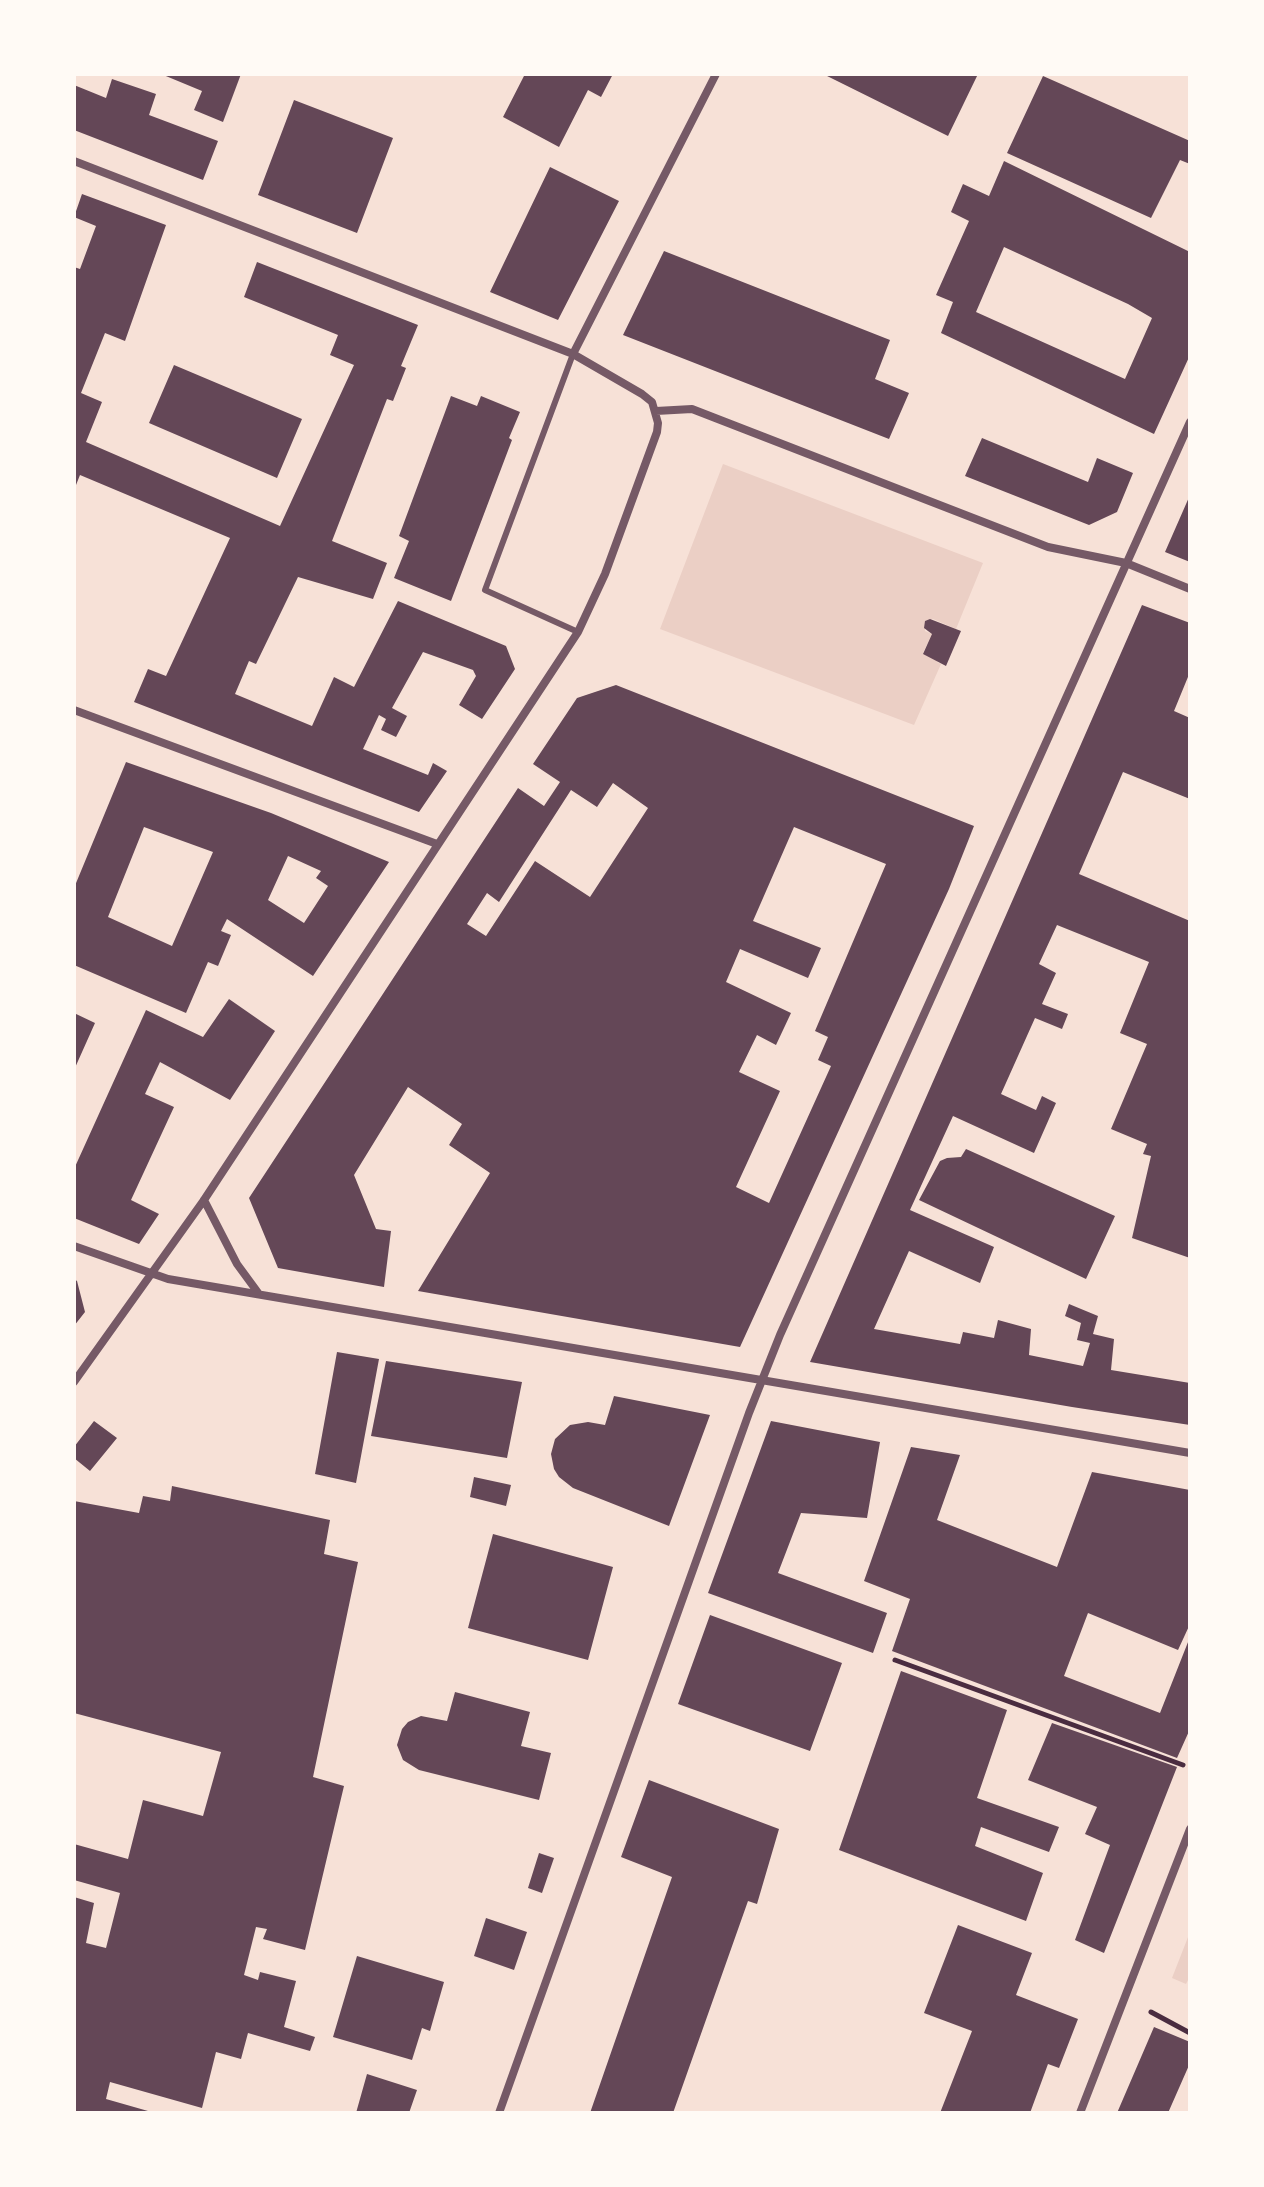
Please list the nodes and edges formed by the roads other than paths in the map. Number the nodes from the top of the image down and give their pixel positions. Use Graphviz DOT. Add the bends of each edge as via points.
graph roads {
  1 [pos="716,74"];
  2 [pos="74,161"];
  3 [pos="573,354"];
  4 [pos="656,411"];
  5 [pos="1190,422"];
  6 [pos="1126,563"];
  7 [pos="1190,589"];
  8 [pos="578,632"];
  9 [pos="74,710"];
  10 [pos="437,844"];
  11 [pos="204,1200"];
  12 [pos="74,1246"];
  13 [pos="151,1275"];
  14 [pos="259,1294"];
  15 [pos="762,1381"];
  16 [pos="74,1382"];
  17 [pos="1190,1453"];
  18 [pos="1190,1829"];
  19 [pos="499,2113"];
  20 [pos="1080,2113"];
  1 -- 3 [label="street"];
  2 -- 3 [label="street"];
  3 -- 4 [label="street" via="642,394"];
  3 -- 8 [label="lane" via="485,590"];
  4 -- 6 [label="street" via="692,409 1048,547"];
  4 -- 8 [label="street" via="657,432"];
  5 -- 6 [label="street"];
  6 -- 7 [label="street"];
  6 -- 15 [label="street"];
  8 -- 10 [label="street"];
  9 -- 10 [label="street"];
  10 -- 11 [label="street"];
  11 -- 13 [label="street"];
  11 -- 14 [label="street"];
  12 -- 13 [label="street"];
  13 -- 14 [label="street"];
  13 -- 16 [label="street"];
  14 -- 15 [label="street"];
  15 -- 17 [label="street"];
  15 -- 19 [label="street"];
  18 -- 20 [label="street"];
}
